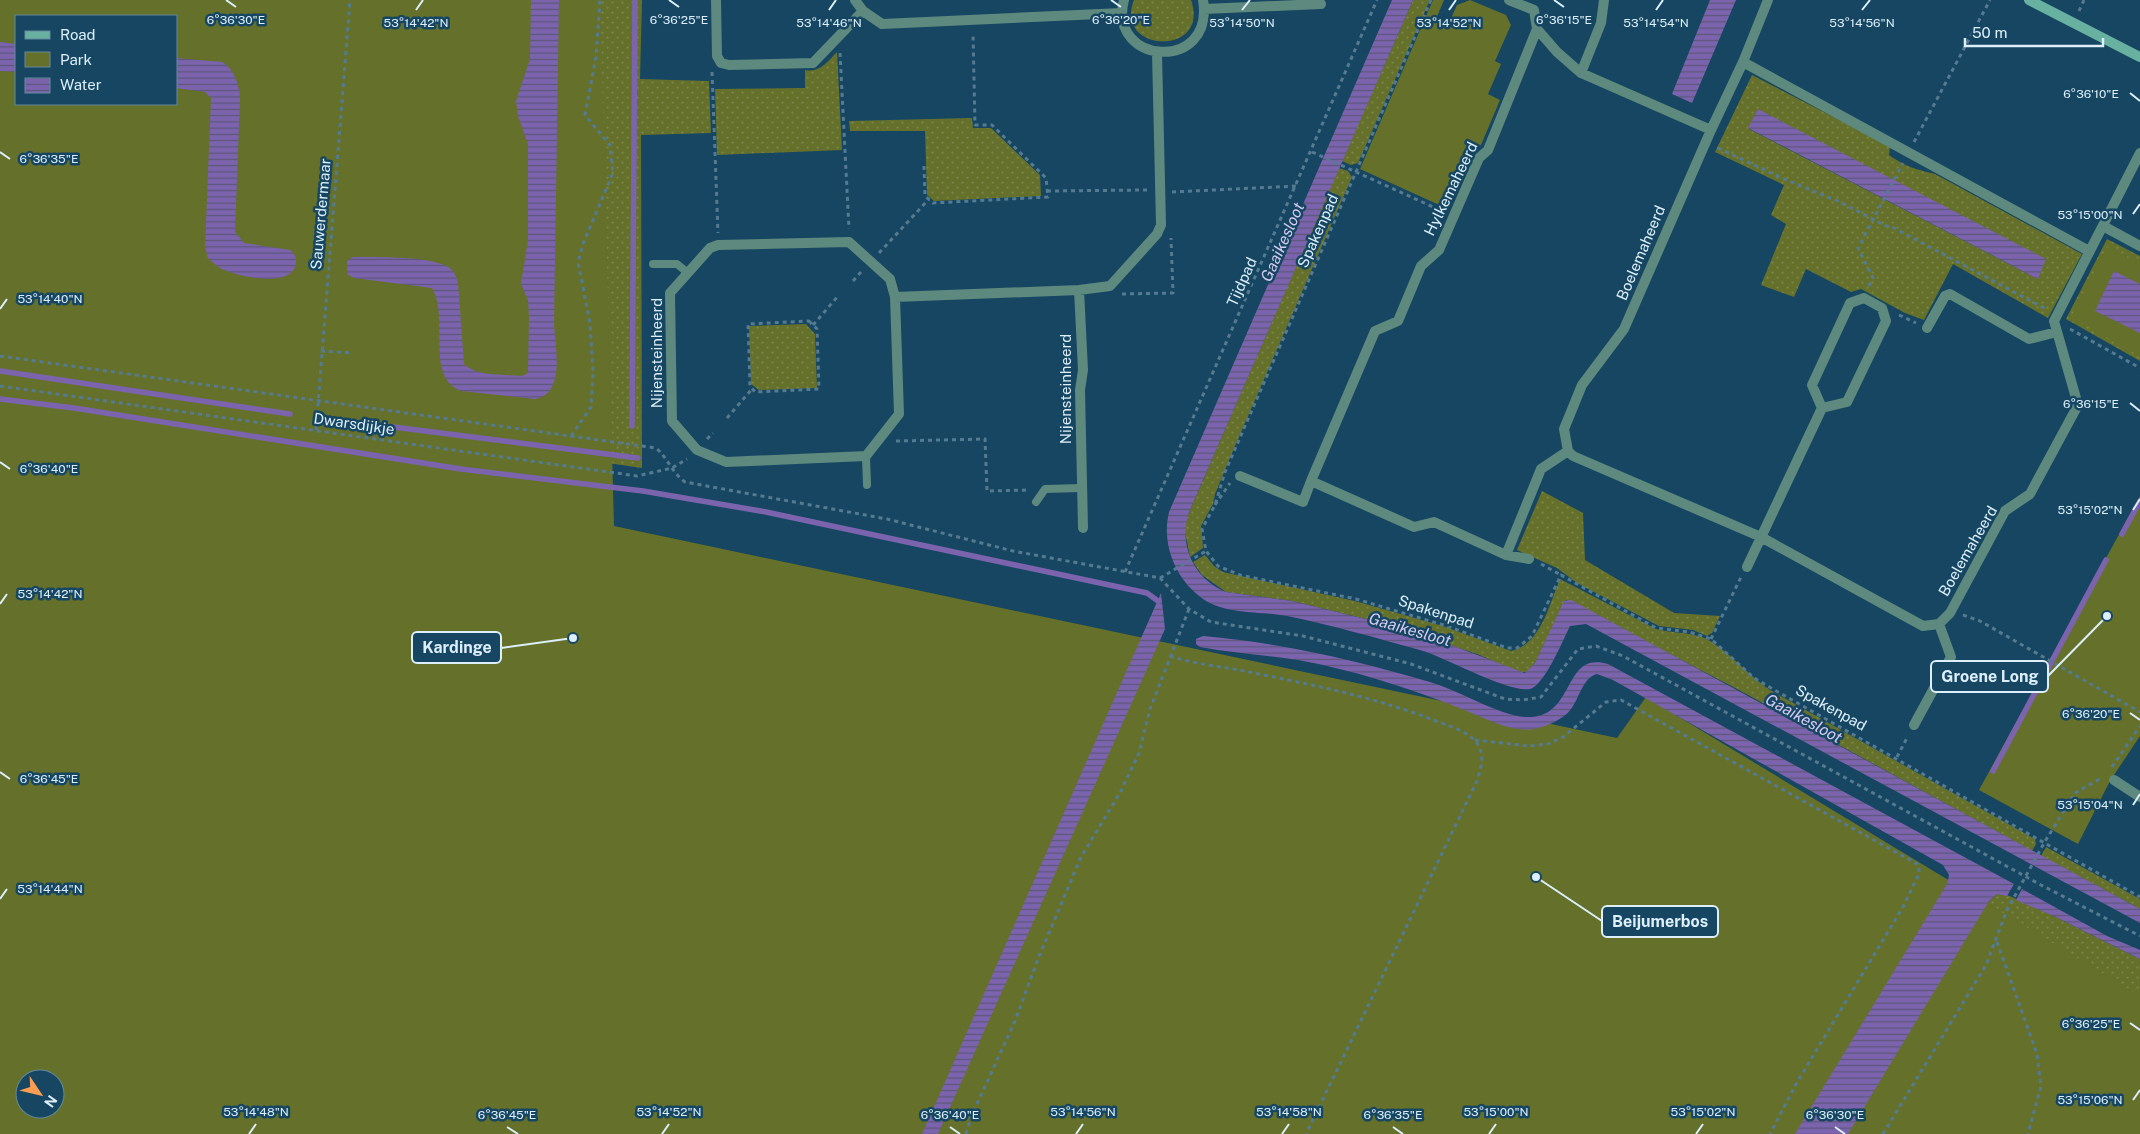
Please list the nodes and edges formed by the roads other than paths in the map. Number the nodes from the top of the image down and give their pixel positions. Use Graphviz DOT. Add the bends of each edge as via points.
graph roads {
  1 [pos="716,0"];
  2 [pos="855,0"];
  3 [pos="1124,0"];
  4 [pos="1509,0"];
  5 [pos="1604,0"];
  6 [pos="1768,0"];
  7 [pos="2029,0"];
  8 [pos="1204,4"];
  9 [pos="1321,4"];
  10 [pos="862,11"];
  11 [pos="1122,13"];
  12 [pos="1538,29"];
  13 [pos="1157,52"];
  14 [pos="2140,57"];
  15 [pos="1743,62"];
  16 [pos="1581,73"];
  17 [pos="1711,130"];
  18 [pos="2140,153"];
  19 [pos="2103,226"];
  20 [pos="2140,246"];
  21 [pos="2090,251"];
  22 [pos="653,264"];
  23 [pos="688,273"];
  24 [pos="1079,290"];
  25 [pos="895,297"];
  26 [pos="1927,328"];
  27 [pos="2057,332"];
  28 [pos="1822,408"];
  29 [pos="1568,451"];
  30 [pos="866,456"];
  31 [pos="1240,476"];
  32 [pos="1311,481"];
  33 [pos="868,485"];
  34 [pos="1082,488"];
  35 [pos="1036,502"];
  36 [pos="1083,528"];
  37 [pos="1761,537"];
  38 [pos="1506,555"];
  39 [pos="1529,558"];
  40 [pos="1747,567"];
  41 [pos="1938,624"];
  42 [pos="1914,724"];
  43 [pos="2114,780"];
  44 [pos="2140,797"];
  1 -- 10 [label="street" via="717,56 729,65 813,63"];
  2 -- 10 [label="street"];
  3 -- 11 [label="street"];
  4 -- 12 [label="street" via="1534,10"];
  5 -- 16 [label="street" via="1601,23"];
  6 -- 15 [label="street, Boelemaheerd"];
  7 -- 14 [label="street"];
  8 -- 9 [label="street"];
  8 -- 13 [label="street" via="1202,27 1191,42 1175,51"];
  10 -- 11 [label="street" via="882,24"];
  11 -- 13 [label="street" via="1132,39"];
  12 -- 16 [label="street"];
  12 -- 32 [label="street, Hylkemaheerd" via="1488,150 1479,158 1439,250 1421,266 1398,321 1375,330"];
  13 -- 24 [label="street" via="1161,225 1157,234 1110,286"];
  15 -- 17 [label="street, Boelemaheerd"];
  15 -- 21 [label="street"];
  16 -- 17 [label="street"];
  17 -- 29 [label="street, Boelemaheerd" via="1624,329 1582,385 1564,429"];
  18 -- 19 [label="street"];
  19 -- 20 [label="street"];
  19 -- 21 [label="street"];
  21 -- 27 [label="street, Boelemaheerd" via="2055,318"];
  22 -- 23 [label="lane" via="677,264"];
  23 -- 25 [label="street, Nijensteinheerd" via="710,248 718,245 849,242 890,279"];
  23 -- 30 [label="street, Nijensteinheerd" via="670,293 672,421 697,450 726,462"];
  24 -- 25 [label="street"];
  24 -- 34 [label="street, Nijensteinheerd" via="1083,370 1080,390"];
  25 -- 30 [label="street" via="899,414"];
  26 -- 27 [label="street" via="1945,296 1950,294 2029,339"];
  27 -- 41 [label="street, Boelemaheerd" via="2078,405 2030,494 2005,511 1952,609"];
  28 -- 28 [label="street" via="1846,402 1886,321 1882,308 1864,298 1850,303 1812,385"];
  28 -- 37 [label="street"];
  29 -- 37 [label="street" via="1573,456"];
  29 -- 38 [label="street" via="1541,469"];
  30 -- 33 [label="lane"];
  31 -- 32 [label="street, Hylkemaheerd" via="1303,502"];
  32 -- 38 [label="street" via="1414,527 1434,522"];
  34 -- 35 [label="lane" via="1045,489"];
  34 -- 36 [label="street, Nijensteinheerd"];
  37 -- 40 [label="street"];
  37 -- 41 [label="street" via="1923,626"];
  38 -- 39 [label="street"];
  41 -- 42 [label="street" via="1951,657"];
  43 -- 44 [label="street"];
}
